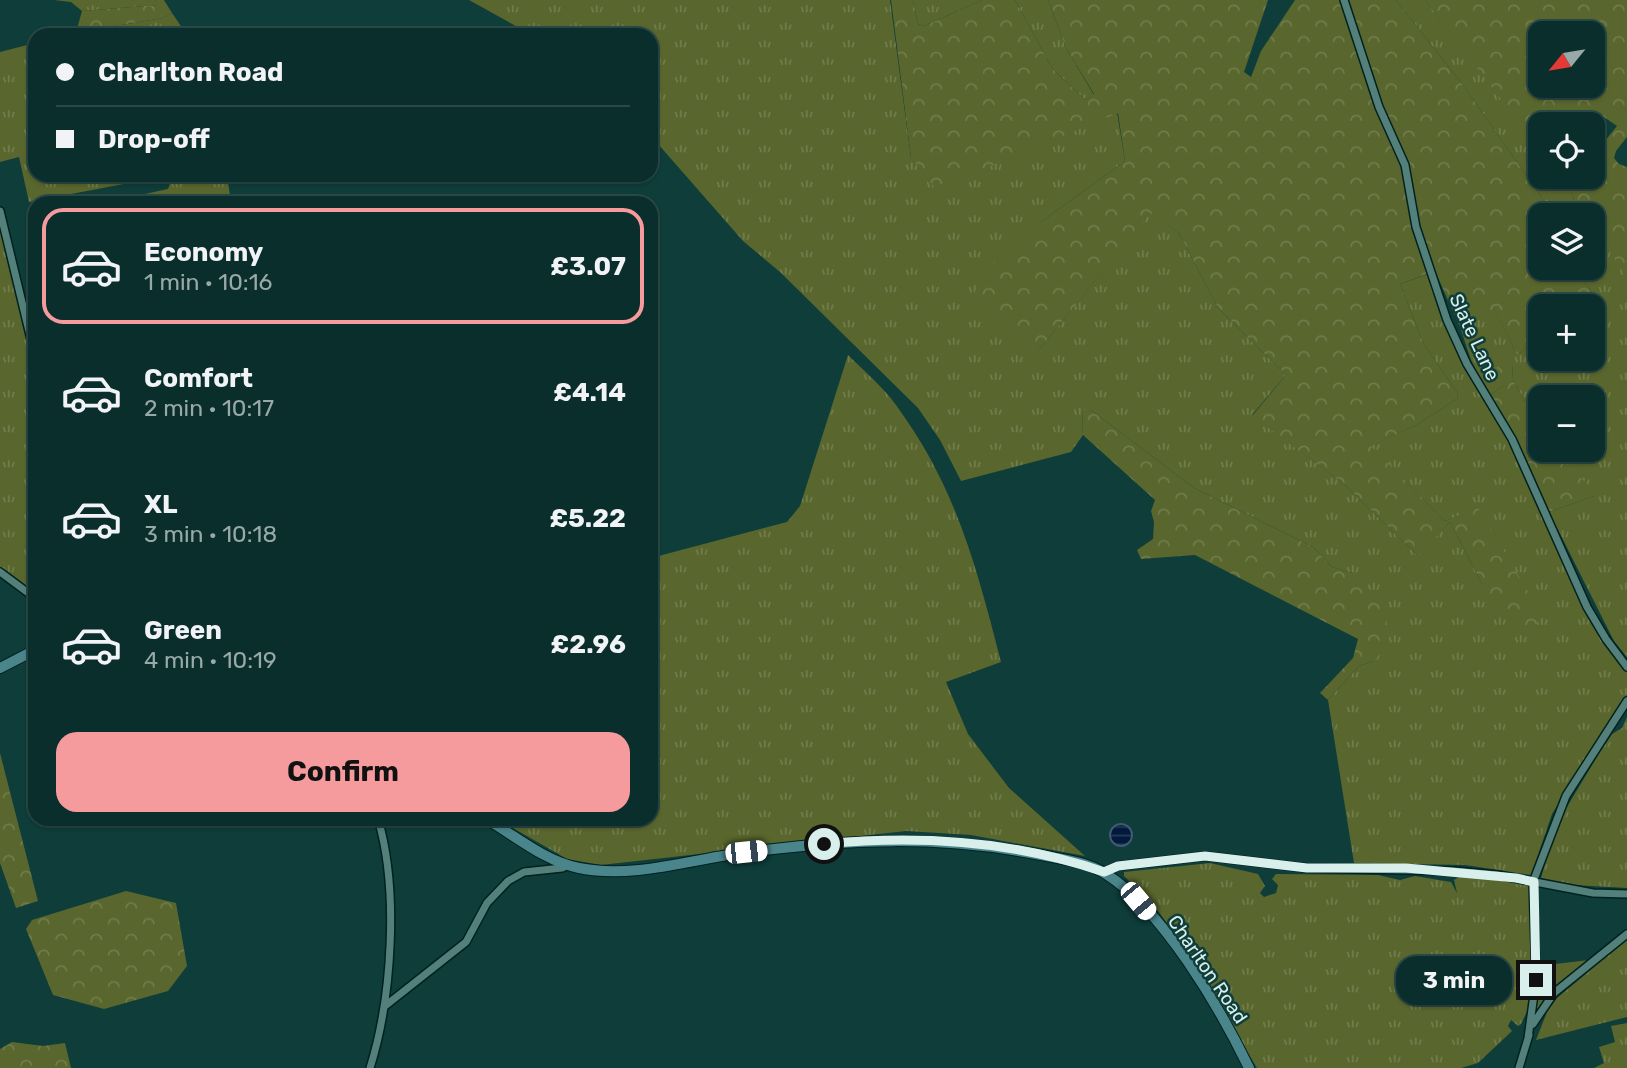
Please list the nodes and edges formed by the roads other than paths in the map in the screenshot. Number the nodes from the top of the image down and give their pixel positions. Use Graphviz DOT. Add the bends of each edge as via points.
graph roads {
  1 [pos="1344,0"];
  2 [pos="0,211"];
  3 [pos="28,327"];
  4 [pos="0,572"];
  5 [pos="28,593"];
  6 [pos="28,654"];
  7 [pos="1627,667"];
  8 [pos="0,668"];
  9 [pos="1627,701"];
  10 [pos="379,826"];
  11 [pos="498,826"];
  12 [pos="552,858"];
  13 [pos="568,865"];
  14 [pos="543,870"];
  15 [pos="1104,872"];
  16 [pos="1534,882"];
  17 [pos="1627,894"];
  18 [pos="1627,934"];
  19 [pos="385,1006"];
  20 [pos="1528,1038"];
  21 [pos="370,1068"];
  22 [pos="1249,1068"];
  23 [pos="1519,1068"];
  1 -- 7 [label="street, Slate Lane" via="1405,165 1416,227 1447,320 1467,364 1512,439 1587,607"];
  2 -- 3 [label="street"];
  4 -- 5 [label="street"];
  6 -- 8 [label="street"];
  9 -- 16 [label="street" via="1566,796"];
  10 -- 19 [label="street" via="388,899"];
  11 -- 12 [label="street, Charlton Road"];
  12 -- 13 [label="street, Charlton Road"];
  12 -- 14 [label="street"];
  13 -- 14 [label="street"];
  13 -- 15 [label="street, Charlton Road" via="626,869 837,843 934,839 1050,857"];
  14 -- 19 [label="street" via="524,872 508,881 487,903 466,942"];
  15 -- 16 [label="street" via="1118,866 1205,856 1307,868 1454,871"];
  15 -- 22 [label="street, Charlton Road" via="1138,901 1166,934 1203,986"];
  16 -- 17 [label="street"];
  16 -- 20 [label="street" via="1536,980"];
  18 -- 20 [label="street" via="1554,993 1537,1015"];
  19 -- 21 [label="street"];
  20 -- 23 [label="street"];
}
